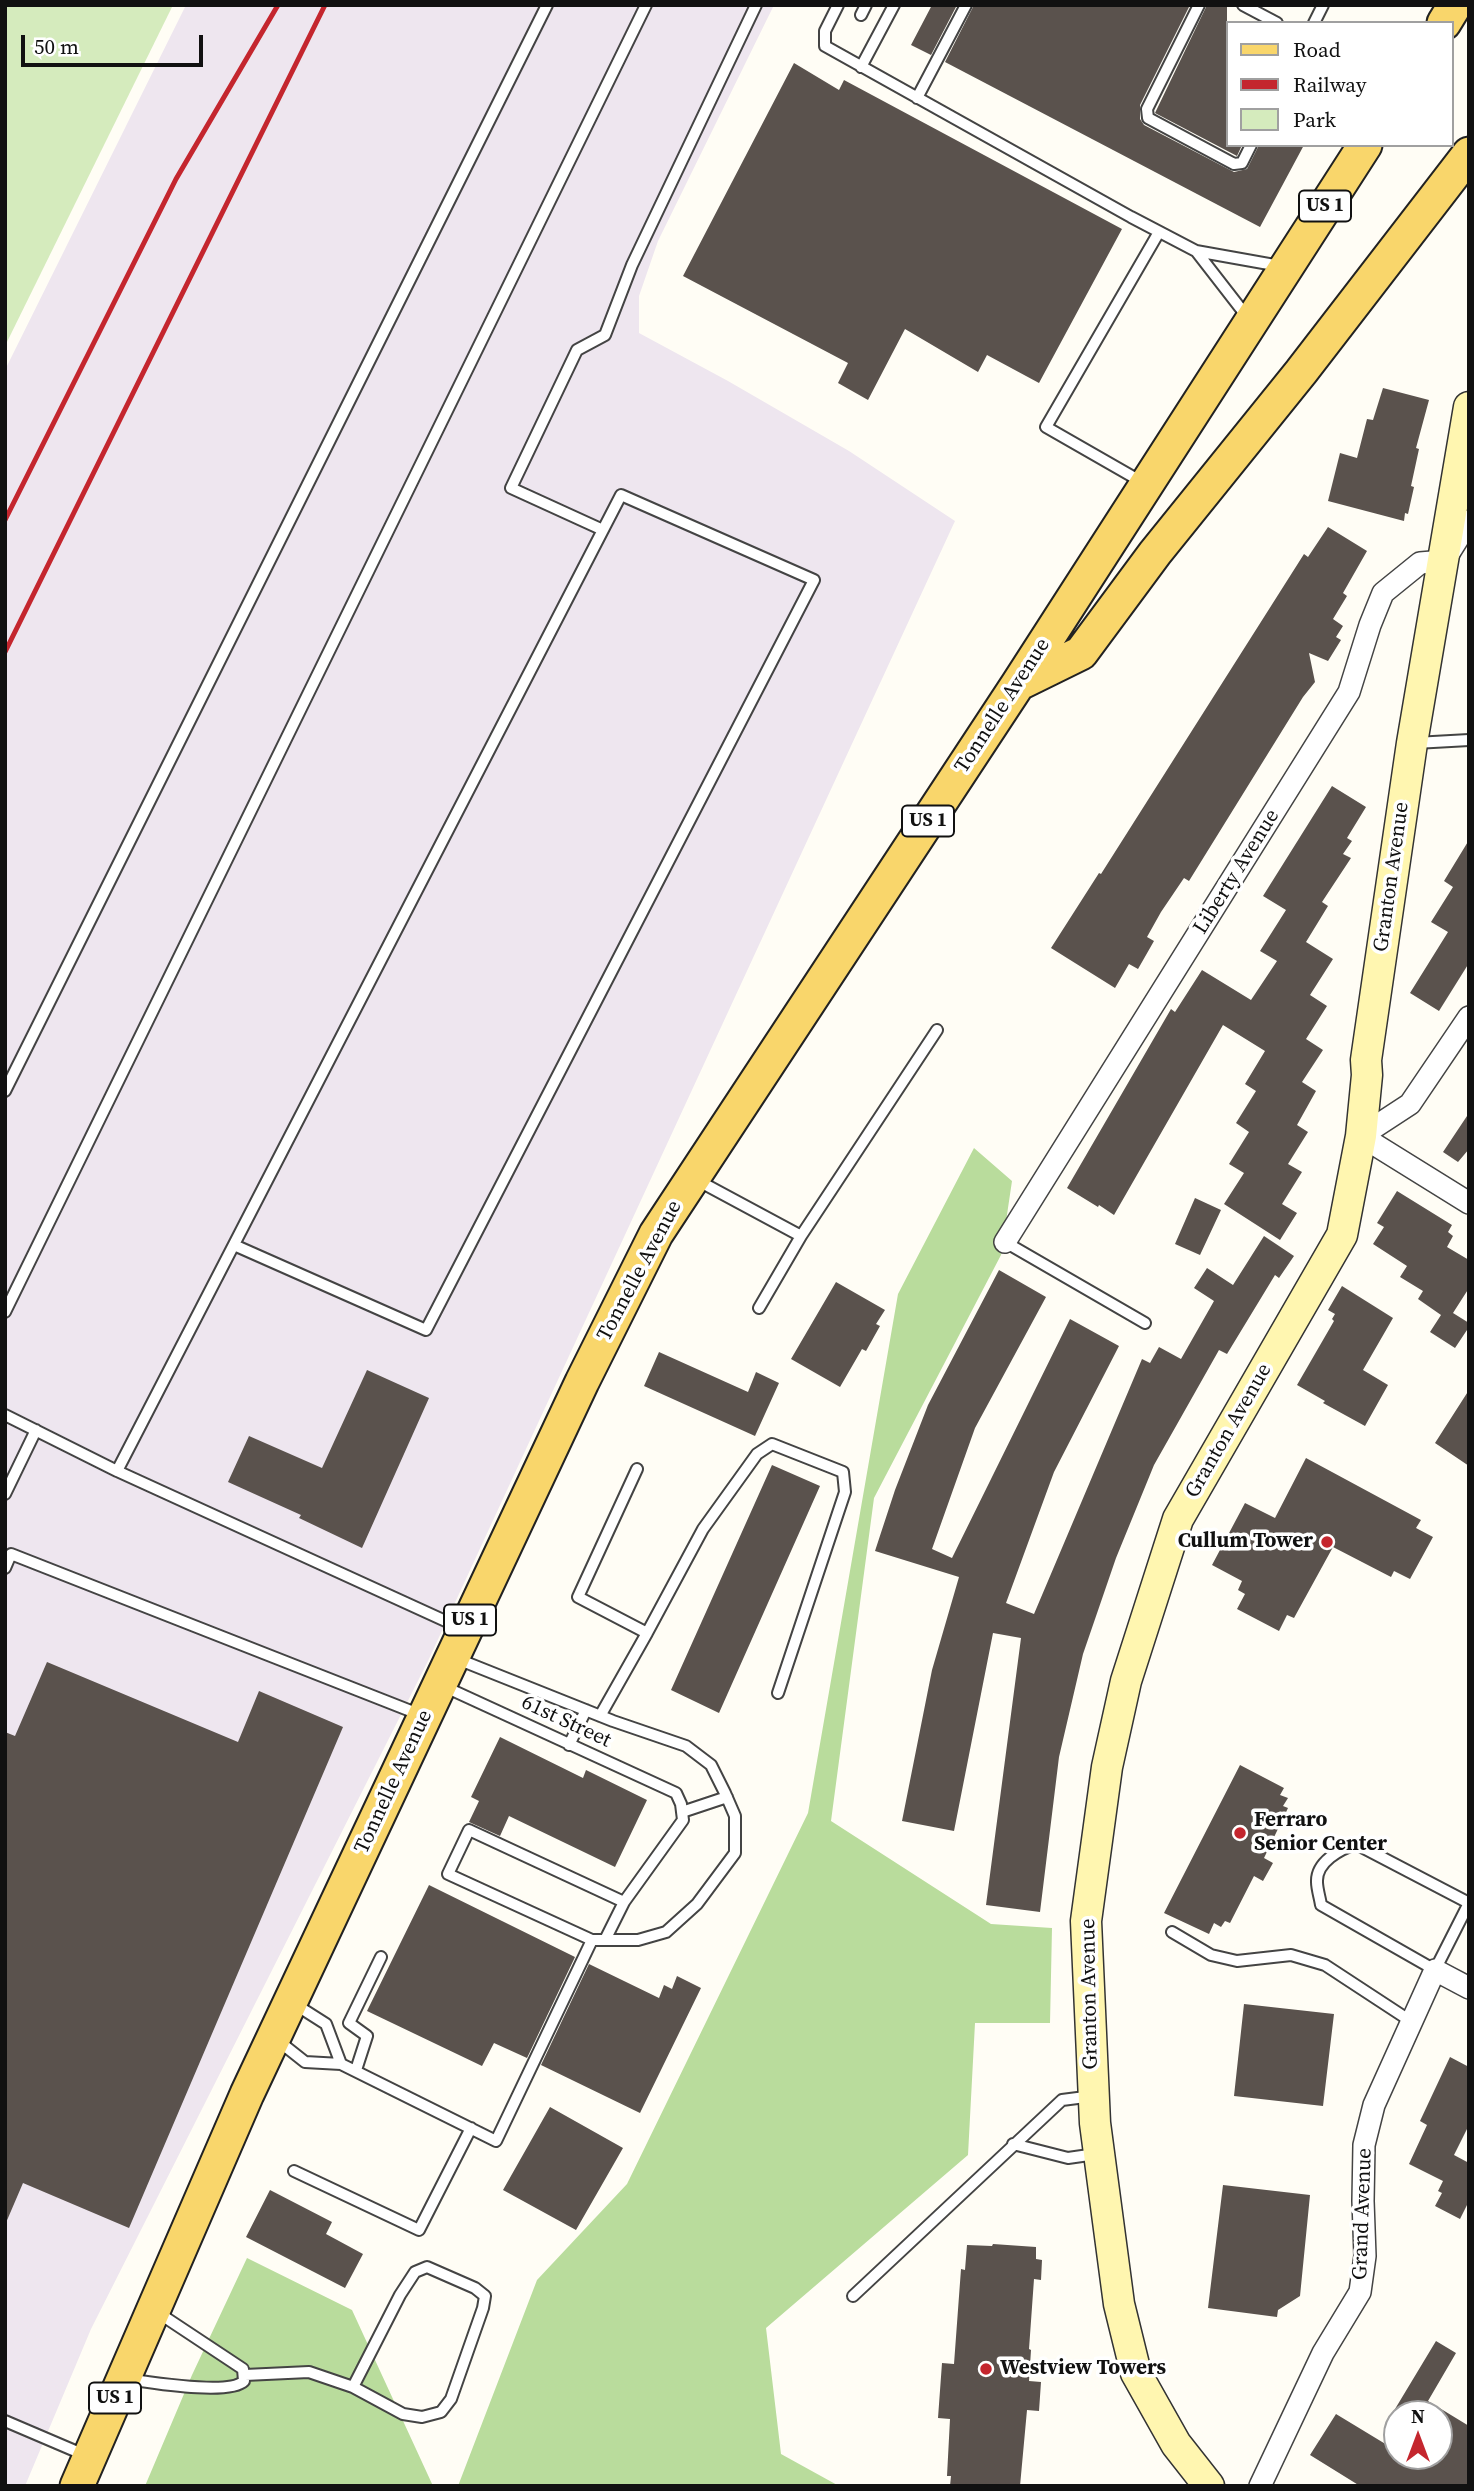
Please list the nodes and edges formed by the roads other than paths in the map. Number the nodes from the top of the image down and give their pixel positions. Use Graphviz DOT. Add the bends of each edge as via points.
graph roads {
  1 [pos="547,5"];
  2 [pos="646,5"];
  3 [pos="756,5"];
  4 [pos="838,5"];
  5 [pos="894,5"];
  6 [pos="966,5"];
  7 [pos="1199,5"];
  8 [pos="1243,5"];
  9 [pos="1323,5"];
  10 [pos="1455,5"];
  11 [pos="1273,21"];
  12 [pos="1315,21"];
  13 [pos="1445,21"];
  14 [pos="862,67"];
  15 [pos="917,98"];
  16 [pos="1250,147"];
  17 [pos="1364,147"];
  18 [pos="1465,167"];
  19 [pos="1158,232"];
  20 [pos="1196,251"];
  21 [pos="1286,267"];
  22 [pos="1251,322"];
  23 [pos="1469,407"];
  24 [pos="1147,485"];
  25 [pos="1469,521"];
  26 [pos="603,530"];
  27 [pos="1444,561"];
  28 [pos="1018,684"];
  29 [pos="1469,740"];
  30 [pos="1412,743"];
  31 [pos="1469,1017"];
  32 [pos="937,1030"];
  33 [pos="5,1091"];
  34 [pos="1361,1136"];
  35 [pos="692,1178"];
  36 [pos="1469,1203"];
  37 [pos="801,1236"];
  38 [pos="1005,1242"];
  39 [pos="234,1245"];
  40 [pos="759,1308"];
  41 [pos="5,1312"];
  42 [pos="1145,1323"];
  43 [pos="5,1415"];
  44 [pos="36,1430"];
  45 [pos="637,1469"];
  46 [pos="117,1471"];
  47 [pos="5,1493"];
  48 [pos="5,1569"];
  49 [pos="647,1633"];
  50 [pos="453,1657"];
  51 [pos="778,1693"];
  52 [pos="586,1710"];
  53 [pos="425,1716"];
  54 [pos="600,1716"];
  55 [pos="569,1745"];
  56 [pos="727,1797"];
  57 [pos="682,1812"];
  58 [pos="624,1902"];
  59 [pos="1469,1902"];
  60 [pos="1172,1932"];
  61 [pos="592,1940"];
  62 [pos="605,1940"];
  63 [pos="381,1957"];
  64 [pos="1435,1970"];
  65 [pos="1469,1988"];
  66 [pos="291,2002"];
  67 [pos="1412,2022"];
  68 [pos="274,2038"];
  69 [pos="341,2064"];
  70 [pos="356,2070"];
  71 [pos="1093,2096"];
  72 [pos="471,2128"];
  73 [pos="1013,2144"];
  74 [pos="1100,2154"];
  75 [pos="294,2171"];
  76 [pos="853,2296"];
  77 [pos="153,2309"];
  78 [pos="245,2375"];
  79 [pos="124,2379"];
  80 [pos="353,2387"];
  81 [pos="5,2421"];
  82 [pos="83,2471"];
  83 [pos="1209,2486"];
  84 [pos="1260,2486"];
  1 -- 33 [label="lane"];
  2 -- 41 [label="lane"];
  3 -- 26 [label="lane" via="632,265 605,335 577,350 512,488"];
  4 -- 14 [label="lane" via="825,31 825,46"];
  5 -- 14 [label="lane"];
  6 -- 15 [label="lane"];
  7 -- 16 [label="lane" via="1147,109 1148,118 1234,164 1242,163"];
  8 -- 11 [label="lane"];
  9 -- 12 [label="lane"];
  10 -- 13 [label="main road"];
  14 -- 15 [label="lane"];
  15 -- 19 [label="lane"];
  17 -- 21 [label="main road, Tonnelle Avenue / US 1"];
  18 -- 28 [label="main road" via="1081,653"];
  19 -- 20 [label="lane"];
  19 -- 24 [label="lane" via="1046,427"];
  20 -- 21 [label="lane"];
  20 -- 22 [label="lane"];
  21 -- 22 [label="main road, Tonnelle Avenue / US 1"];
  22 -- 24 [label="main road, Tonnelle Avenue / US 1"];
  23 -- 27 [label="street, Granton Avenue"];
  24 -- 28 [label="main road, Tonnelle Avenue / US 1"];
  25 -- 27 [label="street"];
  26 -- 39 [label="lane"];
  26 -- 39 [label="lane" via="621,495 814,580 426,1330"];
  27 -- 30 [label="street, Granton Avenue"];
  27 -- 38 [label="street, Liberty Avenue" via="1420,563 1383,593 1349,692"];
  28 -- 35 [label="main road, Tonnelle Avenue / US 1"];
  29 -- 30 [label="lane"];
  30 -- 34 [label="street, Granton Avenue" via="1366,1060"];
  31 -- 34 [label="street" via="1410,1104"];
  32 -- 37 [label="lane"];
  34 -- 36 [label="street"];
  34 -- 71 [label="street, Granton Avenue" via="1342,1235 1178,1519 1126,1681 1107,1767 1086,1921"];
  35 -- 37 [label="lane"];
  35 -- 50 [label="main road, Tonnelle Avenue / US 1" via="656,1234 582,1382"];
  37 -- 40 [label="lane"];
  38 -- 42 [label="lane"];
  39 -- 46 [label="lane"];
  43 -- 44 [label="lane"];
  44 -- 46 [label="lane"];
  44 -- 47 [label="lane"];
  45 -- 49 [label="lane" via="578,1597"];
  46 -- 50 [label="lane"];
  48 -- 53 [label="lane" via="11,1554"];
  49 -- 51 [label="lane" via="703,1529 757,1454 772,1444 843,1472 845,1492"];
  49 -- 54 [label="lane"];
  50 -- 52 [label="lane"];
  50 -- 53 [label="main road, Tonnelle Avenue / US 1"];
  50 -- 55 [label="lane, 61st Street"];
  52 -- 54 [label="lane"];
  52 -- 55 [label="lane"];
  53 -- 66 [label="main road, Tonnelle Avenue / US 1"];
  54 -- 56 [label="lane" via="686,1746 711,1765"];
  55 -- 57 [label="lane, 61st Street" via="676,1793"];
  56 -- 57 [label="lane"];
  56 -- 62 [label="lane" via="735,1816 735,1853 697,1904 666,1932 638,1940"];
  57 -- 58 [label="lane" via="679,1827"];
  58 -- 61 [label="lane" via="469,1830 448,1874"];
  58 -- 62 [label="lane"];
  59 -- 64 [label="lane"];
  59 -- 64 [label="lane" via="1356,1844 1326,1861 1316,1879 1321,1905"];
  60 -- 67 [label="lane" via="1211,1955 1237,1961 1291,1955 1325,1965"];
  61 -- 62 [label="lane"];
  61 -- 72 [label="lane" via="496,2141"];
  63 -- 70 [label="lane" via="349,2024 367,2036"];
  64 -- 65 [label="street"];
  64 -- 67 [label="street, Grand Avenue"];
  66 -- 68 [label="main road, Tonnelle Avenue / US 1"];
  66 -- 69 [label="lane" via="326,2024"];
  67 -- 84 [label="street, Grand Avenue" via="1374,2105 1364,2145 1365,2256 1360,2292 1323,2353"];
  68 -- 69 [label="lane" via="305,2062"];
  68 -- 77 [label="main road, Tonnelle Avenue / US 1"];
  69 -- 70 [label="lane"];
  70 -- 72 [label="lane"];
  71 -- 73 [label="lane" via="1062,2100"];
  71 -- 74 [label="street, Granton Avenue"];
  72 -- 75 [label="lane" via="419,2230"];
  73 -- 74 [label="lane" via="1068,2158"];
  73 -- 76 [label="lane"];
  74 -- 83 [label="street, Granton Avenue" via="1119,2304 1136,2373 1176,2444"];
  77 -- 78 [label="lane" via="238,2364"];
  77 -- 79 [label="main road, Tonnelle Avenue / US 1"];
  78 -- 79 [label="lane" via="239,2386 227,2388"];
  78 -- 80 [label="lane" via="309,2372"];
  79 -- 82 [label="main road, Tonnelle Avenue / US 1"];
  80 -- 80 [label="lane" via="403,2414 422,2417 441,2412 451,2399 485,2296 427,2267 415,2272"];
  81 -- 82 [label="lane"];
}
